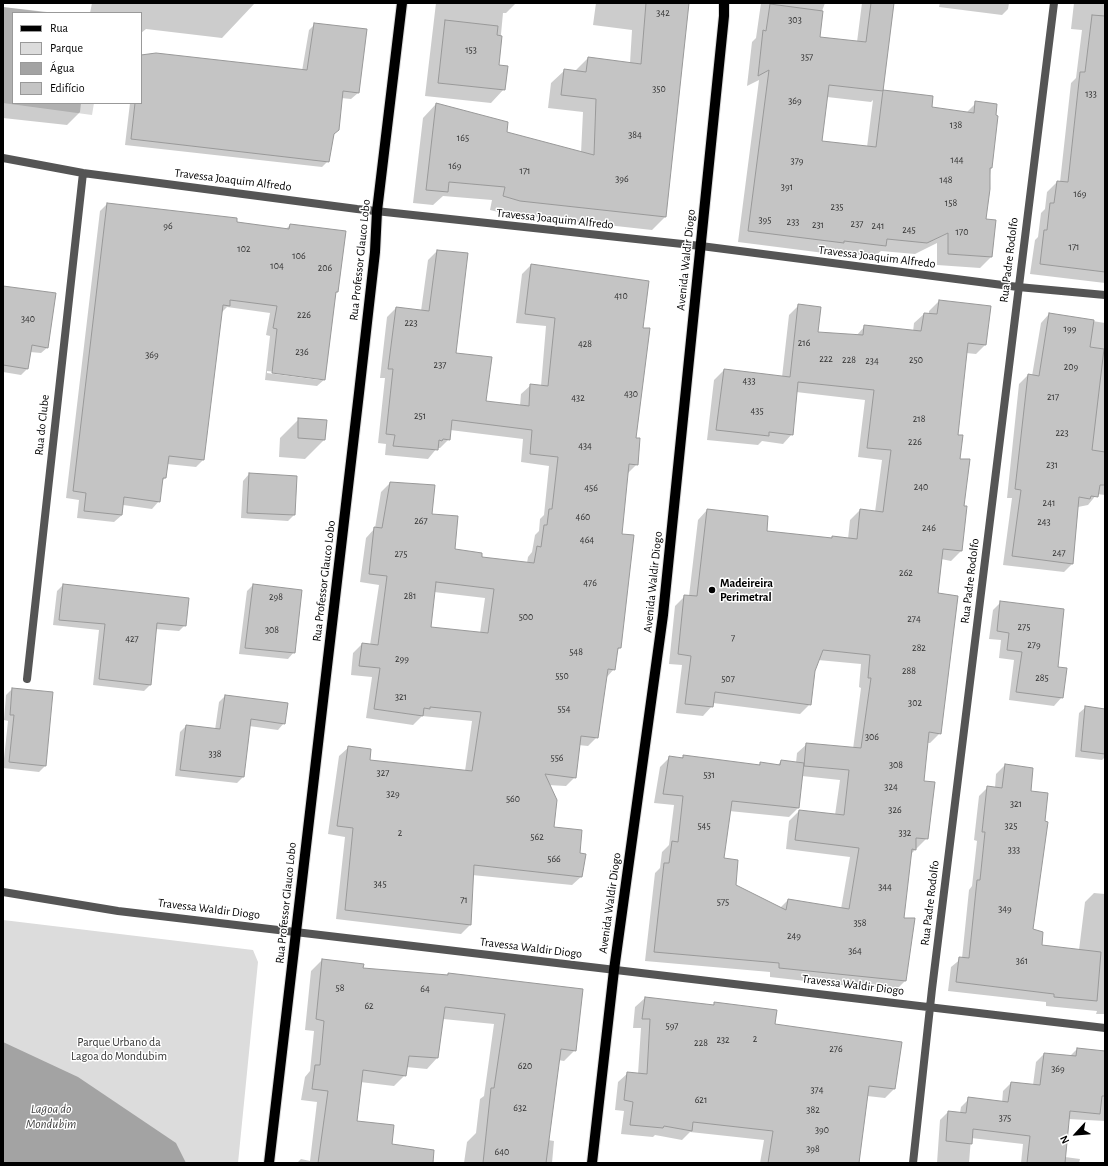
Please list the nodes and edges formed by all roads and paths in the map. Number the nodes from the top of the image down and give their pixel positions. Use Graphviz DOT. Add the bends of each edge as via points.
graph roads {
  1 [pos="402,3"];
  2 [pos="724,3"];
  3 [pos="1054,3"];
  4 [pos="3,158"];
  5 [pos="83,173"];
  6 [pos="377,211"];
  7 [pos="701,246"];
  8 [pos="1018,287"];
  9 [pos="1105,295"];
  10 [pos="27,679"];
  11 [pos="3,892"];
  12 [pos="297,931"];
  13 [pos="614,970"];
  14 [pos="930,1006"];
  15 [pos="1105,1028"];
  16 [pos="269,1163"];
  17 [pos="592,1163"];
  18 [pos="913,1163"];
  1 -- 6 [label="main road, Rua Professor Glauco Lobo"];
  2 -- 7 [label="main road, Avenida Waldir Diogo"];
  3 -- 8 [label="street, Rua Padre Rodolfo"];
  4 -- 5 [label="street, Travessa Joaquim Alfredo"];
  5 -- 6 [label="street, Travessa Joaquim Alfredo"];
  5 -- 10 [label="street, Rua do Clube"];
  6 -- 7 [label="street, Travessa Joaquim Alfredo"];
  6 -- 12 [label="main road, Rua Professor Glauco Lobo" via="375,252"];
  7 -- 8 [label="street, Travessa Joaquim Alfredo"];
  7 -- 13 [label="main road, Avenida Waldir Diogo" via="663,615"];
  8 -- 9 [label="street, Travessa Joaquim Alfredo"];
  8 -- 14 [label="street, Rua Padre Rodolfo"];
  11 -- 12 [label="street, Travessa Waldir Diogo" via="118,911"];
  12 -- 13 [label="street, Travessa Waldir Diogo"];
  12 -- 16 [label="main road, Rua Professor Glauco Lobo"];
  13 -- 14 [label="street, Travessa Waldir Diogo"];
  13 -- 17 [label="main road, Avenida Waldir Diogo"];
  14 -- 15 [label="street, Travessa Waldir Diogo"];
  14 -- 18 [label="street, Rua Padre Rodolfo"];
}
